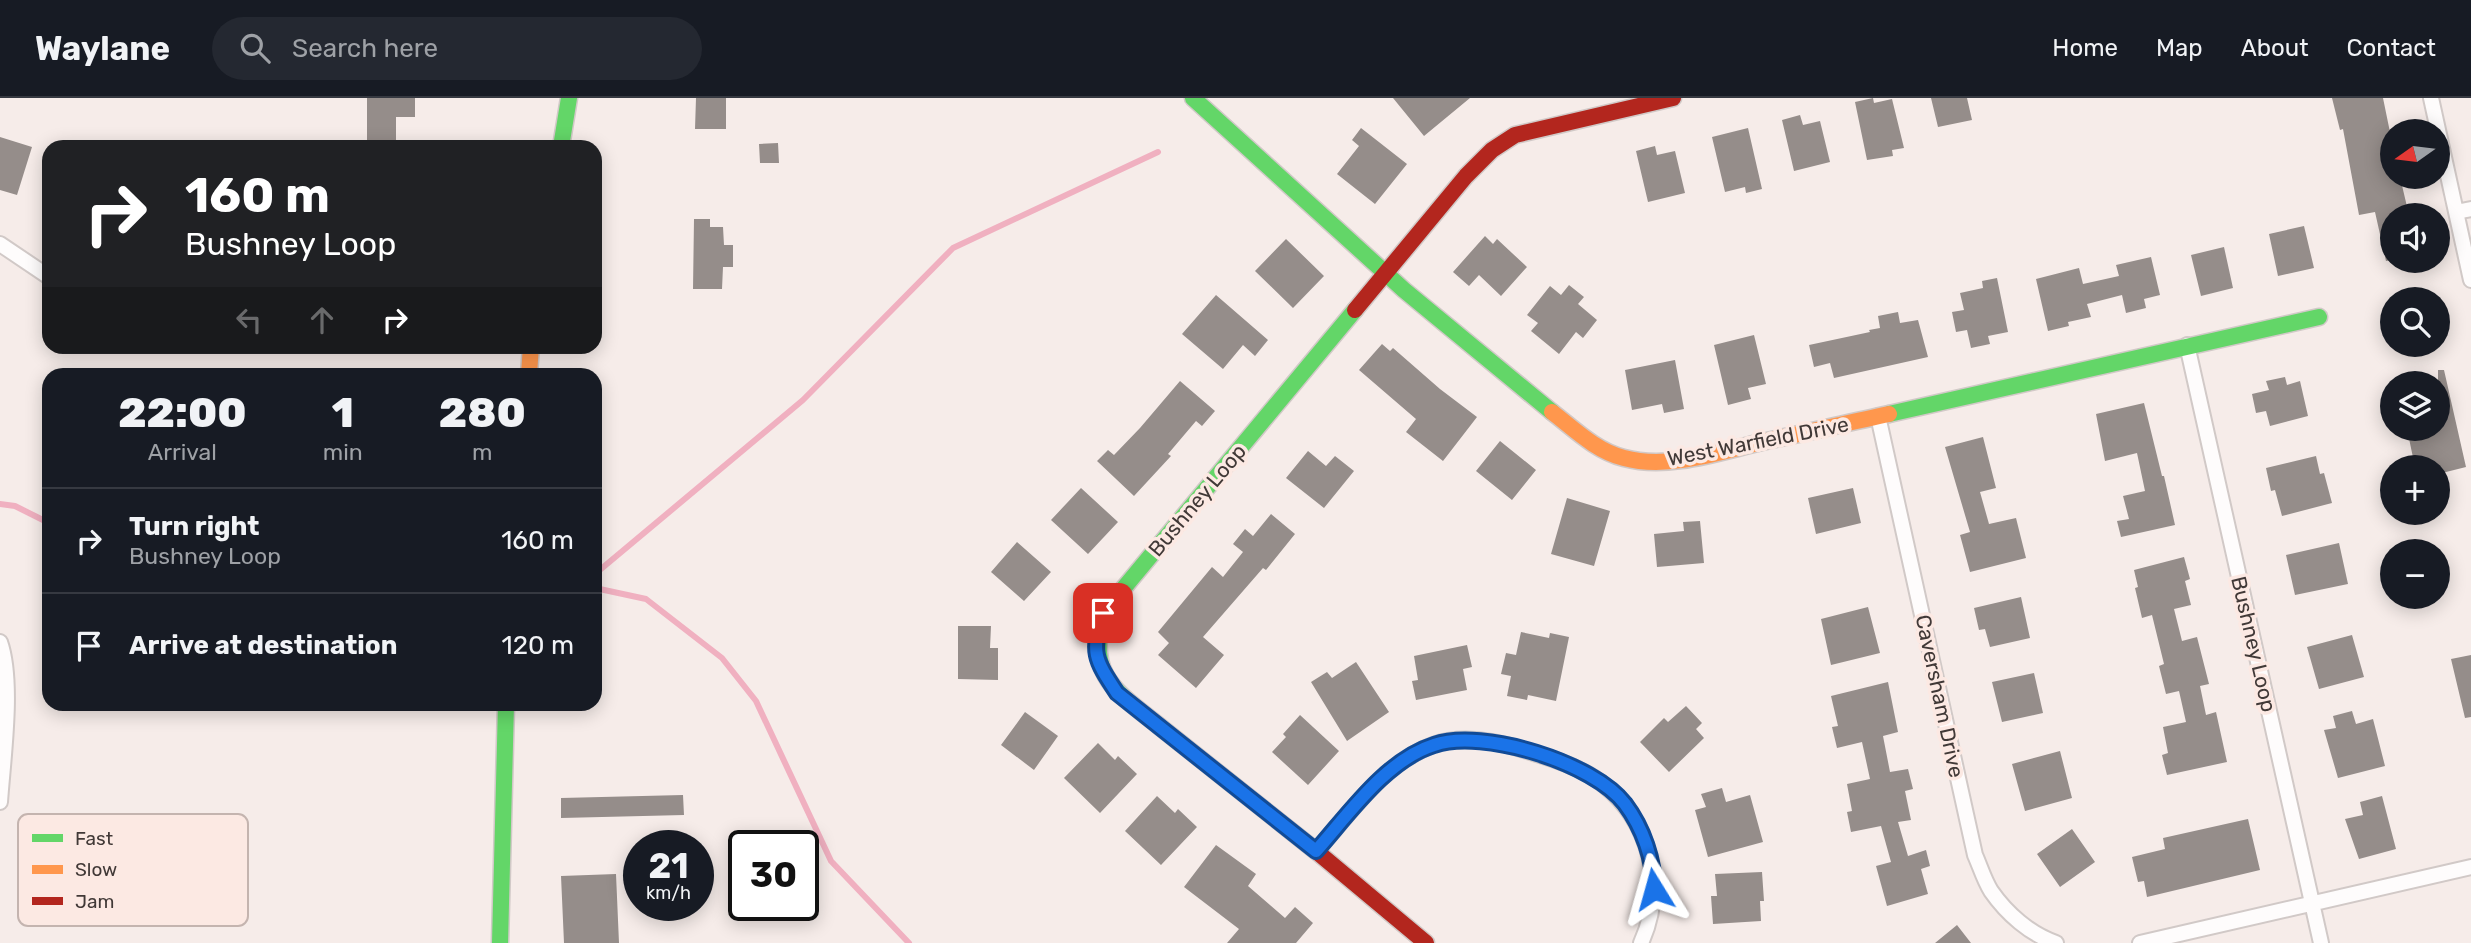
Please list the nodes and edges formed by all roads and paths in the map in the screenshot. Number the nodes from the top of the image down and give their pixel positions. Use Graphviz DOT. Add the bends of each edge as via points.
graph roads {
  1 [pos="569,98"];
  2 [pos="1193,98"];
  3 [pos="1673,98"];
  4 [pos="2431,98"];
  5 [pos="562,140"];
  6 [pos="2471,209"];
  7 [pos="2456,212"];
  8 [pos="0,244"];
  9 [pos="42,272"];
  10 [pos="1386,273"];
  11 [pos="2471,280"];
  12 [pos="2319,317"];
  13 [pos="2187,345"];
  14 [pos="1878,416"];
  15 [pos="0,642"];
  16 [pos="506,711"];
  17 [pos="0,802"];
  18 [pos="1316,851"];
  19 [pos="2471,867"];
  20 [pos="2312,902"];
  21 [pos="500,943"];
  22 [pos="1426,943"];
  23 [pos="1641,943"];
  24 [pos="2056,943"];
  25 [pos="2140,943"];
  26 [pos="2322,943"];
  1 -- 5 [label="street"];
  2 -- 10 [label="street, West Warfield Drive"];
  3 -- 10 [label="street, Bushney Loop" via="1515,135 1466,176"];
  4 -- 7 [label="street"];
  6 -- 7 [label="street"];
  7 -- 11 [label="street"];
  8 -- 9 [label="street"];
  10 -- 14 [label="street, West Warfield Drive" via="1583,437 1611,454 1650,462 1680,460"];
  10 -- 18 [label="street, Bushney Loop" via="1103,613 1094,644 1102,670 1117,693"];
  12 -- 13 [label="street, West Warfield Drive"];
  13 -- 14 [label="street, West Warfield Drive"];
  13 -- 20 [label="street, Bushney Loop"];
  14 -- 24 [label="street, Caversham Drive" via="1975,855 1990,890 2011,914 2038,936"];
  15 -- 17 [label="street" via="7,688"];
  16 -- 21 [label="street"];
  18 -- 22 [label="street, Bushney Loop"];
  18 -- 23 [label="street" via="1405,759 1433,745 1458,740 1486,740 1516,748 1566,763 1602,783 1625,804 1644,837 1654,874 1654,905"];
  19 -- 20 [label="street"];
  20 -- 25 [label="street"];
  20 -- 26 [label="street, Bushney Loop"];
}
